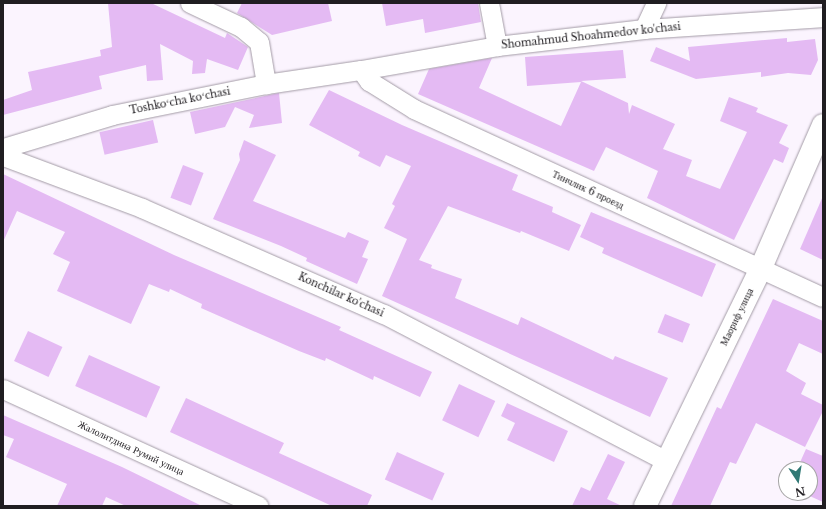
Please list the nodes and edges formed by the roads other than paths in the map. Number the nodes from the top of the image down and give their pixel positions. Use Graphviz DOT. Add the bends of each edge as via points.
graph roads {
  1 [pos="190,3"];
  2 [pos="489,3"];
  3 [pos="656,3"];
  4 [pos="823,17"];
  5 [pos="644,29"];
  6 [pos="497,46"];
  7 [pos="362,70"];
  8 [pos="266,84"];
  9 [pos="823,126"];
  10 [pos="3,148"];
  11 [pos="3,156"];
  12 [pos="760,270"];
  13 [pos="823,297"];
  14 [pos="3,389"];
  15 [pos="666,461"];
  16 [pos="258,506"];
  17 [pos="645,506"];
  1 -- 8 [label="street" via="241,27 259,42"];
  2 -- 6 [label="street"];
  3 -- 5 [label="street"];
  4 -- 5 [label="street, Shomahmud Shoahmedov ko'chasi"];
  5 -- 6 [label="street, Shomahmud Shoahmedov ko'chasi"];
  6 -- 7 [label="street, Shomahmud Shoahmedov ko'chasi"];
  7 -- 8 [label="street, Toshkoʻcha koʻchasi"];
  7 -- 12 [label="street, Тинчлик 6 проезд" via="369,82 414,109"];
  8 -- 10 [label="street, Toshkoʻcha koʻchasi" via="112,115"];
  9 -- 12 [label="street, Маориф улица"];
  11 -- 15 [label="street, Konchilar ko'chasi" via="142,208 384,314"];
  12 -- 13 [label="street, Тинчлик 6 проезд"];
  12 -- 15 [label="street, Маориф улица"];
  14 -- 16 [label="street, Жалолитдина Румий улица"];
  15 -- 17 [label="street, Маориф улица"];
}
